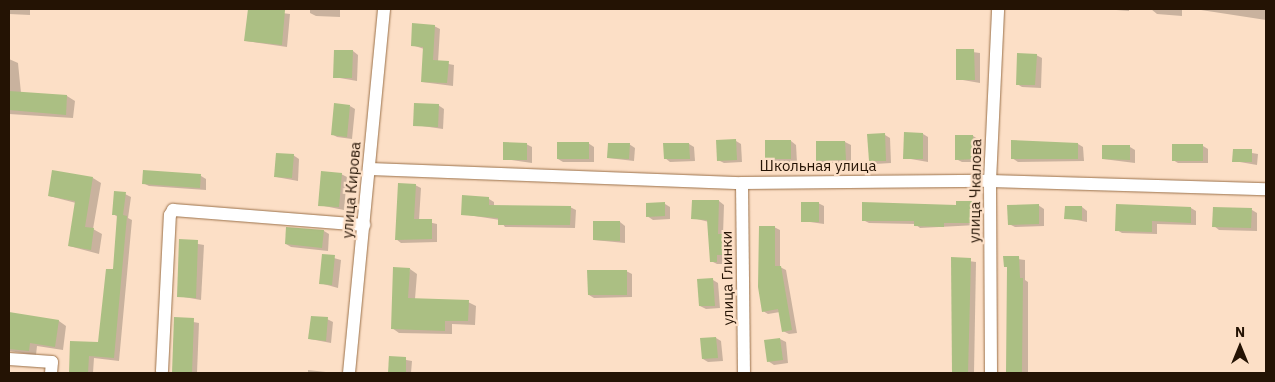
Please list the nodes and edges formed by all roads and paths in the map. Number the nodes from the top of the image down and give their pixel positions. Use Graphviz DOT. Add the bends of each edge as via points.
graph roads {
  1 [pos="384,9"];
  2 [pos="998,9"];
  3 [pos="370,169"];
  4 [pos="990,181"];
  5 [pos="742,183"];
  6 [pos="1266,189"];
  7 [pos="364,225"];
  8 [pos="9,359"];
  9 [pos="162,371"];
  10 [pos="51,373"];
  11 [pos="349,373"];
  12 [pos="744,373"];
  13 [pos="991,373"];
  1 -- 3 [label="street, улица Кирова"];
  2 -- 4 [label="street, улица Чкалова"];
  3 -- 5 [label="street, Школьная улица"];
  3 -- 7 [label="street, улица Кирова"];
  4 -- 5 [label="street, Школьная улица"];
  4 -- 6 [label="street, Школьная улица"];
  4 -- 13 [label="street, улица Чкалова"];
  5 -- 12 [label="street, улица Глинки"];
  7 -- 9 [label="street" via="173,210 170,215"];
  7 -- 11 [label="street, улица Кирова"];
  8 -- 10 [label="street" via="52,362"];
}
